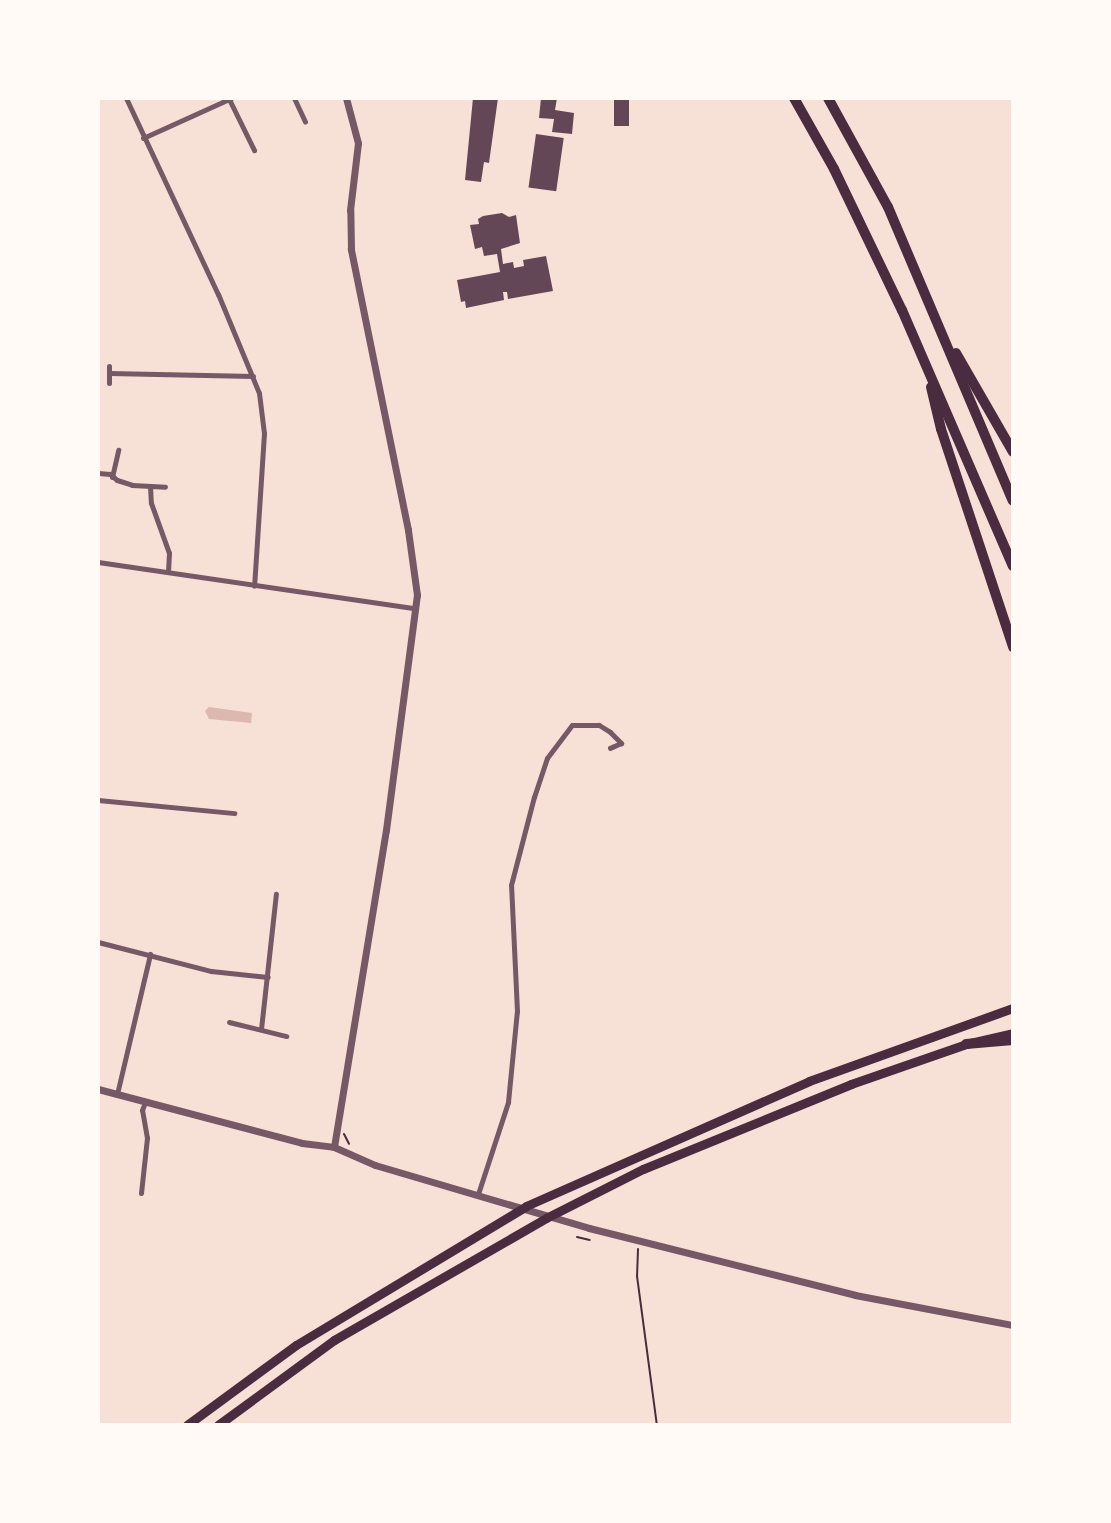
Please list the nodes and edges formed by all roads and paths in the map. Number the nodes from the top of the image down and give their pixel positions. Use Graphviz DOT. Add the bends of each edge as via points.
graph roads {
  1 [pos="125,98"];
  2 [pos="230,98"];
  3 [pos="294,98"];
  4 [pos="346,98"];
  5 [pos="794,98"];
  6 [pos="828,98"];
  7 [pos="305,122"];
  8 [pos="143,138"];
  9 [pos="254,150"];
  10 [pos="946,338"];
  11 [pos="927,367"];
  12 [pos="253,376"];
  13 [pos="109,383"];
  14 [pos="118,450"];
  15 [pos="1013,452"];
  16 [pos="98,473"];
  17 [pos="113,477"];
  18 [pos="150,486"];
  19 [pos="165,487"];
  20 [pos="1013,501"];
  21 [pos="98,562"];
  22 [pos="1013,566"];
  23 [pos="168,572"];
  24 [pos="254,586"];
  25 [pos="415,608"];
  26 [pos="1013,647"];
  27 [pos="610,748"];
  28 [pos="98,800"];
  29 [pos="234,813"];
  30 [pos="276,894"];
  31 [pos="98,942"];
  32 [pos="150,954"];
  33 [pos="268,977"];
  34 [pos="1013,1008"];
  35 [pos="229,1022"];
  36 [pos="261,1029"];
  37 [pos="1013,1033"];
  38 [pos="286,1036"];
  39 [pos="1013,1040"];
  40 [pos="966,1044"];
  41 [pos="98,1089"];
  42 [pos="117,1094"];
  43 [pos="145,1102"];
  44 [pos="334,1147"];
  45 [pos="141,1193"];
  46 [pos="478,1195"];
  47 [pos="577,1237"];
  48 [pos="590,1240"];
  49 [pos="638,1247"];
  50 [pos="1013,1325"];
  51 [pos="187,1425"];
  52 [pos="218,1425"];
  53 [pos="657,1425"];
  1 -- 8 [label="street"];
  2 -- 8 [label="street"];
  2 -- 9 [label="street"];
  3 -- 7 [label="street"];
  4 -- 25 [label="street" via="358,143 350,210 351,249 408,530 416,579"];
  5 -- 11 [label="highway" via="834,169"];
  6 -- 10 [label="highway" via="888,207"];
  8 -- 12 [label="street"];
  10 -- 15 [label="highway"];
  10 -- 20 [label="highway"];
  11 -- 22 [label="highway"];
  11 -- 26 [label="highway" via="941,429"];
  12 -- 13 [label="street" via="109,370"];
  12 -- 24 [label="street" via="264,433"];
  14 -- 17 [label="street"];
  16 -- 17 [label="street"];
  17 -- 18 [label="street"];
  18 -- 19 [label="street"];
  18 -- 23 [label="street" via="151,503 169,554"];
  21 -- 23 [label="street"];
  23 -- 24 [label="street"];
  24 -- 25 [label="street"];
  25 -- 44 [label="street" via="386,830"];
  27 -- 46 [label="street" via="621,743 599,725 572,725 547,758 534,797 511,885 517,1011 508,1102"];
  28 -- 29 [label="street"];
  30 -- 33 [label="street"];
  31 -- 32 [label="street"];
  32 -- 33 [label="street" via="211,971"];
  32 -- 42 [label="street"];
  33 -- 36 [label="street"];
  34 -- 51 [label="main road" via="809,1081 574,1183 484,1230 296,1345"];
  35 -- 36 [label="street"];
  36 -- 38 [label="street"];
  37 -- 40 [label="main road"];
  39 -- 40 [label="highway"];
  40 -- 52 [label="main road" via="717,1137 583,1200 334,1340"];
  41 -- 42 [label="street"];
  42 -- 43 [label="street"];
  43 -- 44 [label="street" via="302,1143"];
  43 -- 45 [label="street" via="147,1138"];
  44 -- 46 [label="street" via="375,1165"];
  46 -- 50 [label="street" via="599,1231 855,1295"];
  47 -- 48 [label="path"];
  49 -- 53 [label="path" via="637,1276"];
}
